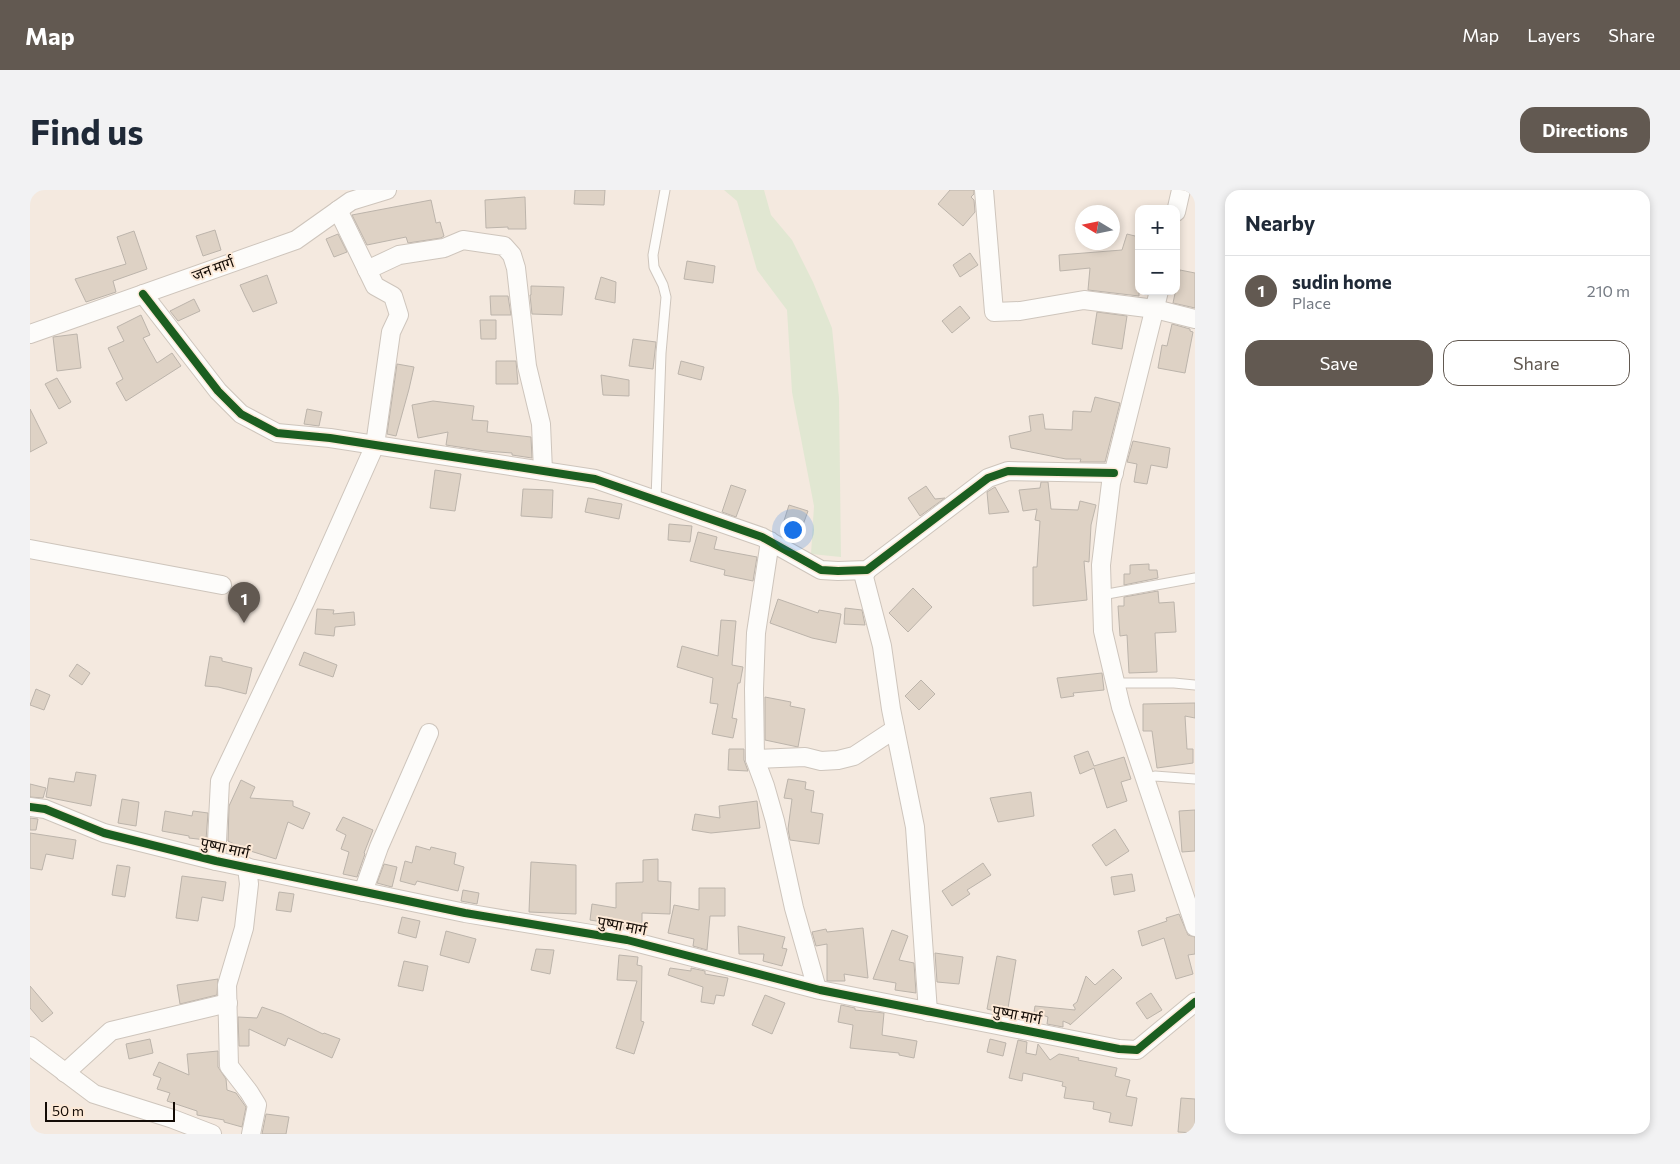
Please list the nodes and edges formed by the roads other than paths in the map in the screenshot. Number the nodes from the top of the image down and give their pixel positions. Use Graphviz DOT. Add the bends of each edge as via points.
graph roads {
  1 [pos="387,190"];
  2 [pos="665,190"];
  3 [pos="984,190"];
  4 [pos="1181,190"];
  5 [pos="1178,205"];
  6 [pos="338,210"];
  7 [pos="367,270"];
  8 [pos="143,294"];
  9 [pos="1158,295"];
  10 [pos="1155,309"];
  11 [pos="1195,319"];
  12 [pos="30,334"];
  13 [pos="375,445"];
  14 [pos="543,471"];
  15 [pos="1114,473"];
  16 [pos="656,500"];
  17 [pos="770,541"];
  18 [pos="30,549"];
  19 [pos="867,570"];
  20 [pos="1195,578"];
  21 [pos="222,586"];
  22 [pos="1102,595"];
  23 [pos="1116,683"];
  24 [pos="1195,685"];
  25 [pos="895,729"];
  26 [pos="429,733"];
  27 [pos="755,758"];
  28 [pos="1145,779"];
  29 [pos="1195,779"];
  30 [pos="30,807"];
  31 [pos="216,861"];
  32 [pos="246,867"];
  33 [pos="363,892"];
  34 [pos="1195,927"];
  35 [pos="816,989"];
  36 [pos="1195,1002"];
  37 [pos="228,1003"];
  38 [pos="928,1012"];
  39 [pos="30,1046"];
  40 [pos="65,1073"];
  41 [pos="212,1134"];
  42 [pos="251,1134"];
  1 -- 6 [label="street, जन मार्ग" via="351,201"];
  2 -- 16 [label="lane" via="653,255 654,267 666,297 660,353"];
  3 -- 10 [label="street" via="994,312 1084,300"];
  4 -- 5 [label="street"];
  6 -- 7 [label="street"];
  6 -- 8 [label="street, जन मार्ग" via="296,240"];
  7 -- 13 [label="street" via="375,286 393,296 399,315 391,332"];
  7 -- 14 [label="street" via="399,255 444,248 463,240 508,249 516,268 527,366 541,424"];
  8 -- 12 [label="street, जन मार्ग"];
  8 -- 13 [label="street" via="218,391 241,414 277,433"];
  9 -- 10 [label="street"];
  10 -- 11 [label="street"];
  10 -- 15 [label="street"];
  13 -- 14 [label="street"];
  13 -- 31 [label="street" via="220,781"];
  14 -- 16 [label="street" via="594,479"];
  15 -- 19 [label="street" via="1008,471 988,478"];
  15 -- 22 [label="street" via="1101,565"];
  16 -- 17 [label="street"];
  17 -- 19 [label="street" via="821,570"];
  17 -- 27 [label="street" via="756,634"];
  18 -- 21 [label="street"];
  19 -- 25 [label="street" via="864,578 882,646"];
  20 -- 22 [label="lane"];
  22 -- 23 [label="street" via="1103,631"];
  23 -- 24 [label="lane"];
  23 -- 28 [label="street"];
  25 -- 27 [label="street" via="854,756 838,760"];
  25 -- 38 [label="street" via="915,827"];
  26 -- 33 [label="street"];
  27 -- 35 [label="street" via="775,821"];
  28 -- 29 [label="lane" via="1155,776"];
  28 -- 34 [label="street"];
  30 -- 31 [label="street, पुष्पा मार्ग" via="104,833"];
  31 -- 32 [label="street, पुष्पा मार्ग"];
  32 -- 33 [label="street, पुष्पा मार्ग"];
  32 -- 37 [label="street" via="249,884 244,928 227,985"];
  33 -- 35 [label="street, पुष्पा मार्ग" via="627,940"];
  35 -- 38 [label="street, पुष्पा मार्ग"];
  36 -- 38 [label="street, पुष्पा मार्ग" via="1137,1050 1119,1050"];
  37 -- 40 [label="street" via="112,1031"];
  37 -- 42 [label="street" via="229,1066 257,1105"];
  39 -- 40 [label="street"];
  40 -- 41 [label="street" via="94,1094"];
}
